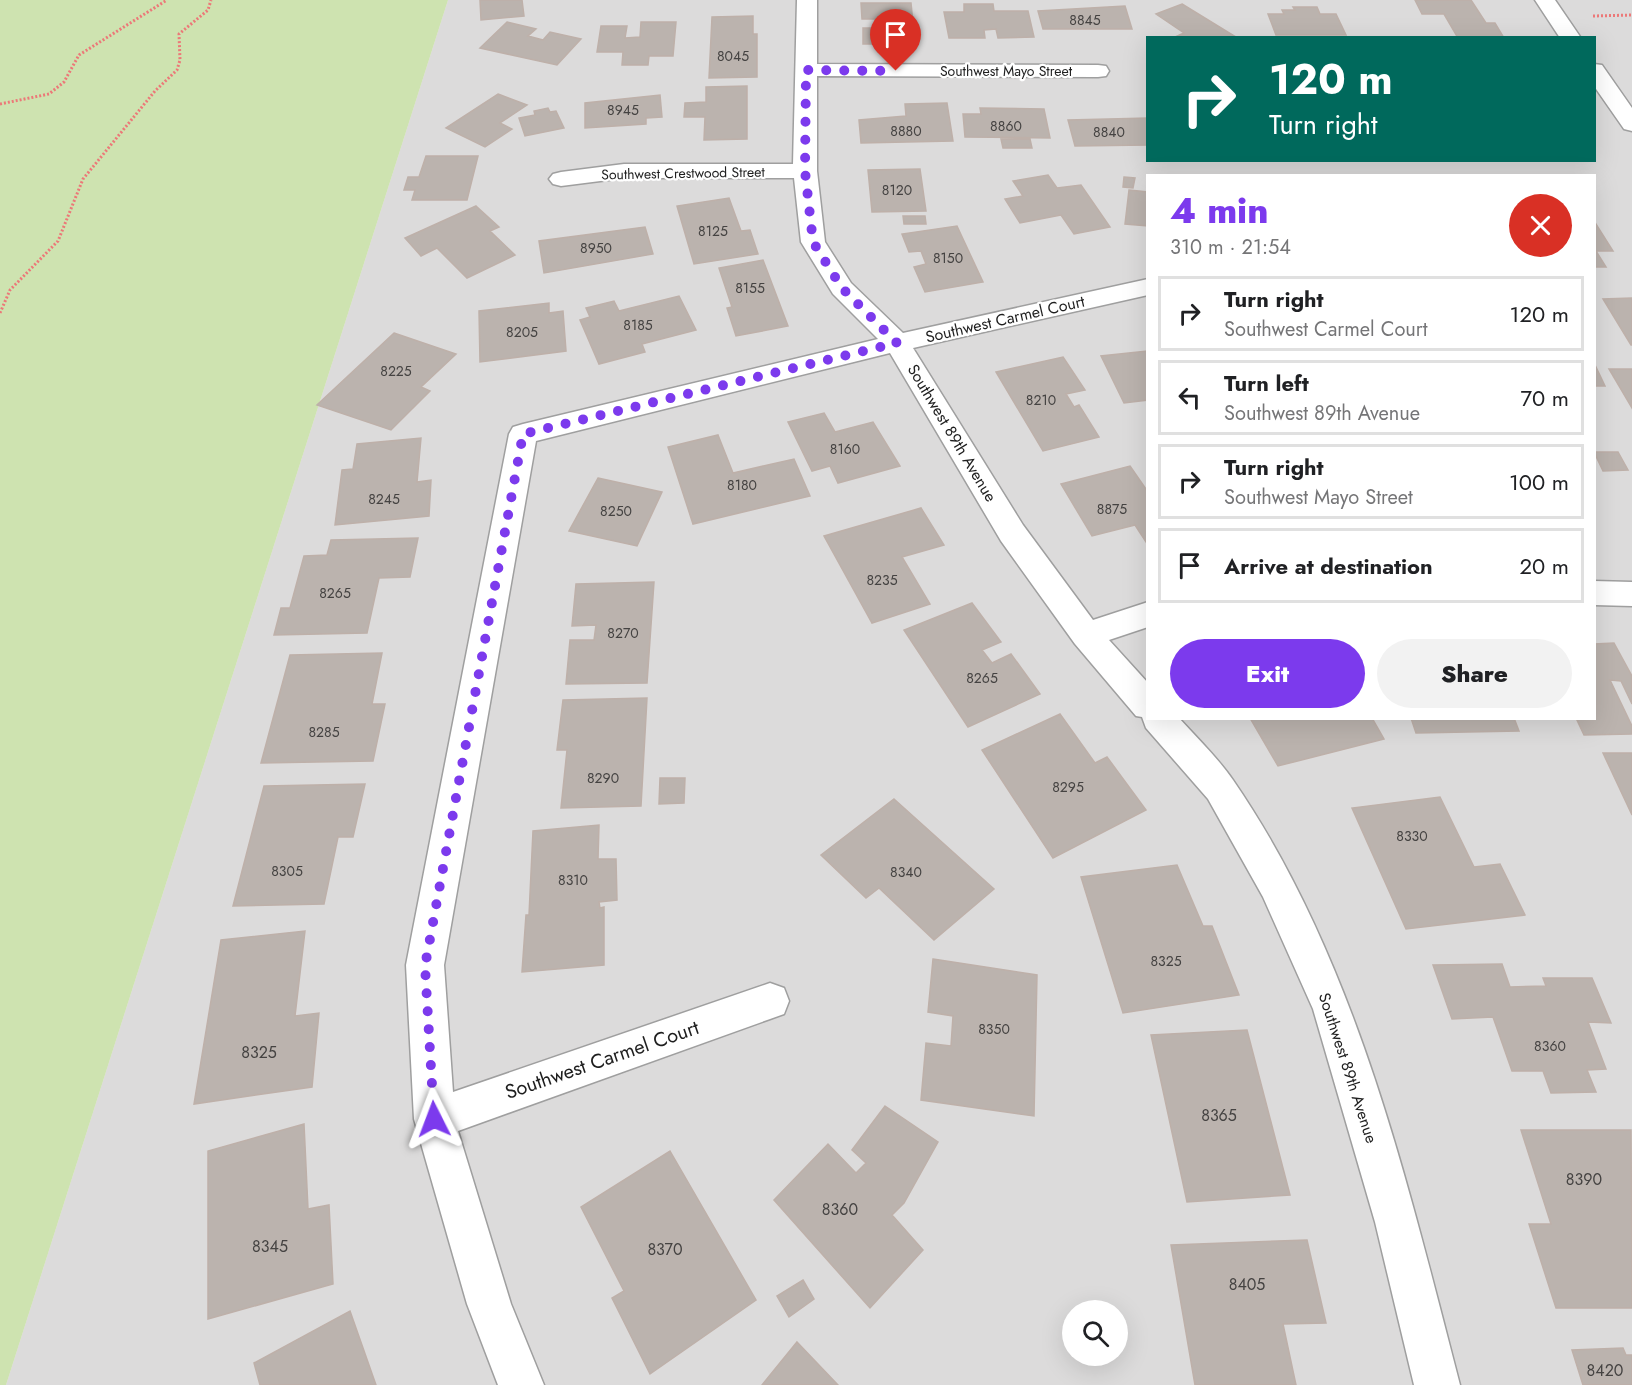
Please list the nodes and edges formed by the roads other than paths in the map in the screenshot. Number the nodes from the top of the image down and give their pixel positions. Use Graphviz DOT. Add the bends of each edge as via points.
graph roads {
  1 [pos="807,0"];
  2 [pos="1545,0"];
  3 [pos="1570,36"];
  4 [pos="806,70"];
  5 [pos="1098,71"];
  6 [pos="1596,73"];
  7 [pos="1632,124"];
  8 [pos="805,171"];
  9 [pos="561,179"];
  10 [pos="1146,287"];
  11 [pos="897,343"];
  12 [pos="1596,593"];
  13 [pos="1632,594"];
  14 [pos="1146,615"];
  15 [pos="1086,635"];
  16 [pos="1146,704"];
  17 [pos="1160,720"];
  18 [pos="770,1001"];
  19 [pos="434,1119"];
  20 [pos="521,1385"];
  21 [pos="1437,1385"];
  1 -- 4 [label="street, Southwest 89th Avenue"];
  2 -- 3 [label="street"];
  4 -- 5 [label="street, Southwest Mayo Street"];
  4 -- 8 [label="street, Southwest 89th Avenue"];
  6 -- 7 [label="street"];
  8 -- 9 [label="street, Southwest Crestwood Street" via="624,171"];
  8 -- 11 [label="street, Southwest 89th Avenue" via="813,242 842,288"];
  10 -- 11 [label="street, Southwest Carmel Court"];
  11 -- 15 [label="street, Southwest 89th Avenue" via="1012,533"];
  11 -- 19 [label="street, Southwest Carmel Court" via="523,434 425,966"];
  12 -- 13 [label="street"];
  14 -- 15 [label="street"];
  15 -- 16 [label="street, Southwest 89th Avenue"];
  17 -- 21 [label="street, Southwest 89th Avenue" via="1220,789 1276,887 1332,1008 1396,1222"];
  18 -- 19 [label="street, Southwest Carmel Court"];
  19 -- 20 [label="street, Southwest Carmel Court" via="489,1304"];
}
